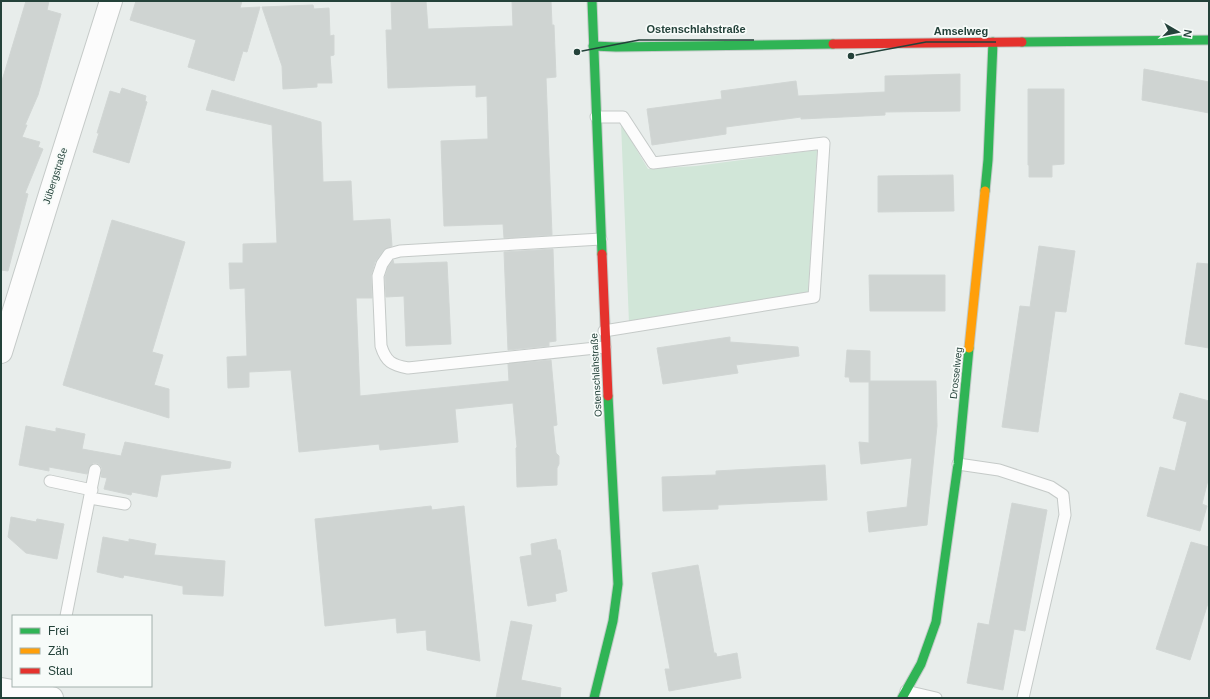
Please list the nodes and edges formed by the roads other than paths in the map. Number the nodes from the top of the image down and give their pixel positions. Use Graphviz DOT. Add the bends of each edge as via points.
graph roads {
  1 [pos="112,1"];
  2 [pos="592,1"];
  3 [pos="1209,40"];
  4 [pos="993,42"];
  5 [pos="593,46"];
  6 [pos="596,117"];
  7 [pos="601,239"];
  8 [pos="604,331"];
  9 [pos="605,347"];
  10 [pos="1,352"];
  11 [pos="958,464"];
  12 [pos="95,470"];
  13 [pos="50,481"];
  14 [pos="91,494"];
  15 [pos="125,504"];
  16 [pos="66,615"];
  17 [pos="52,687"];
  18 [pos="1,689"];
  19 [pos="904,695"];
  20 [pos="51,698"];
  21 [pos="594,698"];
  22 [pos="936,698"];
  23 [pos="1023,698"];
  1 -- 10 [label="street, Jübergstraße"];
  2 -- 5 [label="street, Ostenschlahstraße"];
  3 -- 4 [label="street"];
  4 -- 5 [label="street"];
  4 -- 11 [label="street, Drosselweg" via="988,160"];
  5 -- 6 [label="street, Ostenschlahstraße"];
  6 -- 7 [label="street, Ostenschlahstraße"];
  6 -- 8 [label="lane" via="623,117 653,163 824,143 814,297"];
  7 -- 8 [label="street, Ostenschlahstraße"];
  7 -- 9 [label="lane" via="400,251 389,254 378,276 381,346 384,355 395,365 408,368"];
  8 -- 9 [label="street, Ostenschlahstraße"];
  9 -- 21 [label="street, Ostenschlahstraße" via="618,584 613,621"];
  11 -- 19 [label="street, Drosselweg" via="936,622 921,664"];
  11 -- 23 [label="lane" via="998,470 1051,487 1063,495 1065,515"];
  12 -- 14 [label="lane"];
  13 -- 14 [label="lane"];
  14 -- 15 [label="lane"];
  14 -- 16 [label="lane"];
  17 -- 20 [label="lane"];
  18 -- 20 [label="street"];
  19 -- 22 [label="lane"];
}
